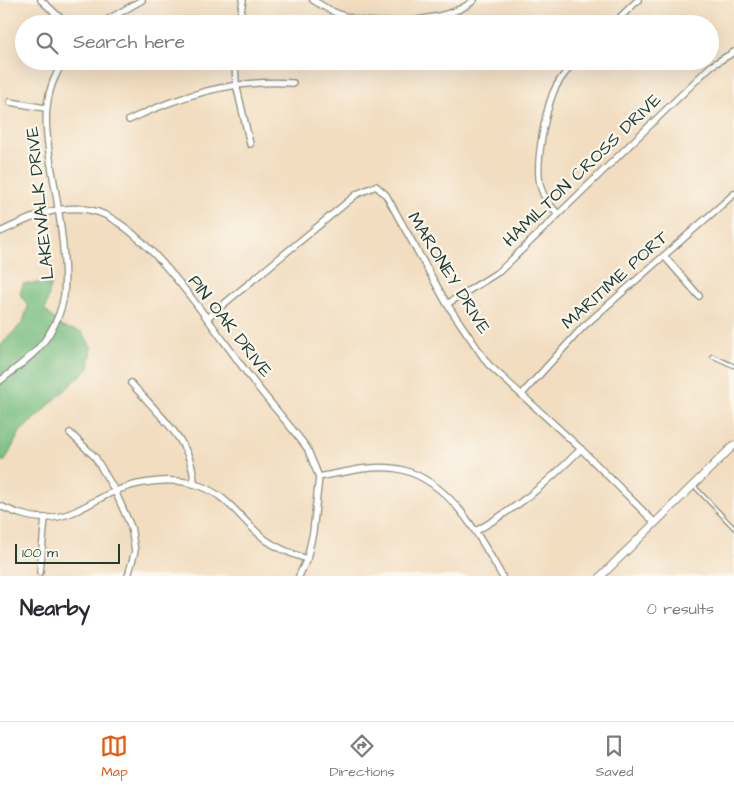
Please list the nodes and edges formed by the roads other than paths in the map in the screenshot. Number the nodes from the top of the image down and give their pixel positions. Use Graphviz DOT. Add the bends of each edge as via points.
graph roads {
  1 [pos="41,0"];
  2 [pos="142,0"];
  3 [pos="242,0"];
  4 [pos="313,0"];
  5 [pos="474,0"];
  6 [pos="638,0"];
  7 [pos="57,15"];
  8 [pos="116,15"];
  9 [pos="240,15"];
  10 [pos="344,15"];
  11 [pos="445,15"];
  12 [pos="623,15"];
  13 [pos="734,52"];
  14 [pos="719,61"];
  15 [pos="59,70"];
  16 [pos="235,70"];
  17 [pos="568,70"];
  18 [pos="707,70"];
  19 [pos="293,83"];
  20 [pos="236,84"];
  21 [pos="10,102"];
  22 [pos="45,108"];
  23 [pos="130,120"];
  24 [pos="250,144"];
  25 [pos="734,194"];
  26 [pos="57,208"];
  27 [pos="558,214"];
  28 [pos="0,232"];
  29 [pos="664,256"];
  30 [pos="699,296"];
  31 [pos="447,304"];
  32 [pos="206,318"];
  33 [pos="712,356"];
  34 [pos="734,366"];
  35 [pos="0,381"];
  36 [pos="131,383"];
  37 [pos="522,394"];
  38 [pos="70,433"];
  39 [pos="734,445"];
  40 [pos="581,449"];
  41 [pos="319,477"];
  42 [pos="194,484"];
  43 [pos="693,485"];
  44 [pos="115,492"];
  45 [pos="0,506"];
  46 [pos="45,518"];
  47 [pos="655,523"];
  48 [pos="734,528"];
  49 [pos="476,531"];
  50 [pos="307,559"];
  51 [pos="40,572"];
  52 [pos="128,576"];
  53 [pos="300,576"];
  54 [pos="502,576"];
  55 [pos="601,576"];
  1 -- 7 [label="street"];
  2 -- 8 [label="street"];
  3 -- 9 [label="street"];
  4 -- 10 [label="street"];
  5 -- 11 [label="street"];
  6 -- 12 [label="street"];
  13 -- 14 [label="street, HAMILTON CROSS DRIVE"];
  15 -- 22 [label="street, LAKEWALK DRIVE" via="50,87"];
  16 -- 20 [label="street"];
  17 -- 27 [label="street" via="553,92 540,160 540,187"];
  18 -- 27 [label="street, HAMILTON CROSS DRIVE"];
  19 -- 20 [label="street"];
  20 -- 23 [label="street" via="188,95"];
  20 -- 24 [label="street"];
  21 -- 22 [label="street"];
  22 -- 26 [label="street, LAKEWALK DRIVE" via="46,142"];
  25 -- 29 [label="street, MARITIME PORT"];
  26 -- 28 [label="street, PIN OAK DRIVE"];
  26 -- 32 [label="street, PIN OAK DRIVE" via="92,210 119,222 146,244"];
  26 -- 35 [label="street, LAKEWALK DRIVE" via="64,275 64,296 58,316 36,352"];
  27 -- 31 [label="street, HAMILTON CROSS DRIVE" via="495,275"];
  29 -- 30 [label="street"];
  29 -- 37 [label="street, MARITIME PORT" via="582,327"];
  31 -- 32 [label="street, MARONEY DRIVE" via="386,196 376,186 357,194"];
  31 -- 37 [label="street, MARONEY DRIVE" via="488,364"];
  32 -- 41 [label="street, PIN OAK DRIVE" via="308,448"];
  33 -- 34 [label="lane"];
  36 -- 42 [label="street" via="185,446 194,473"];
  37 -- 40 [label="street, MARONEY DRIVE"];
  38 -- 44 [label="street" via="95,457"];
  39 -- 43 [label="street"];
  40 -- 47 [label="street, MARONEY DRIVE"];
  40 -- 49 [label="street" via="528,499"];
  41 -- 49 [label="street" via="364,469 401,470 432,483"];
  41 -- 50 [label="street, PIN OAK DRIVE" via="314,532"];
  42 -- 44 [label="street" via="145,483"];
  42 -- 50 [label="street" via="222,498 277,548"];
  43 -- 47 [label="street"];
  43 -- 48 [label="lane"];
  44 -- 46 [label="street" via="74,513"];
  44 -- 52 [label="street" via="134,534 135,550"];
  45 -- 46 [label="street" via="23,516"];
  46 -- 51 [label="street"];
  47 -- 55 [label="street"];
  49 -- 54 [label="street"];
  50 -- 53 [label="street, PIN OAK DRIVE"];
}
